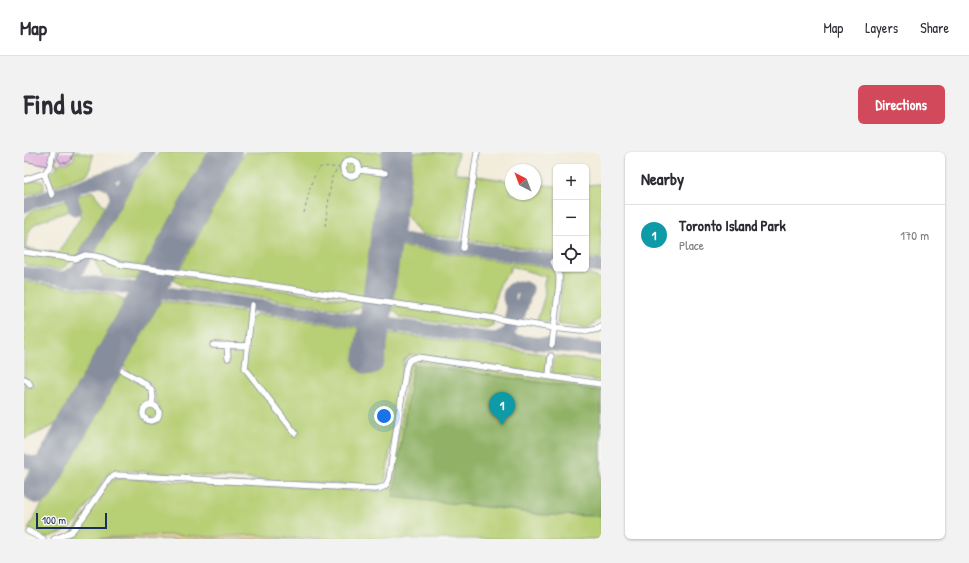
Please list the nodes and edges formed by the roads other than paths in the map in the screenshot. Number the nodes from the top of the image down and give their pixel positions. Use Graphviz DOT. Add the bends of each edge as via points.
graph roads {
  1 [pos="53,152"];
  2 [pos="477,152"];
  3 [pos="359,170"];
  4 [pos="45,173"];
  5 [pos="385,173"];
  6 [pos="24,180"];
  7 [pos="52,195"];
  8 [pos="463,248"];
  9 [pos="24,252"];
  10 [pos="558,272"];
  11 [pos="252,305"];
  12 [pos="601,327"];
  13 [pos="554,328"];
  14 [pos="213,345"];
  15 [pos="227,345"];
  16 [pos="552,345"];
  17 [pos="248,346"];
  18 [pos="551,356"];
  19 [pos="228,358"];
  20 [pos="123,371"];
  21 [pos="548,376"];
  22 [pos="24,379"];
  23 [pos="601,384"];
  24 [pos="30,385"];
  25 [pos="152,405"];
  26 [pos="296,433"];
  27 [pos="28,531"];
  28 [pos="43,539"];
  29 [pos="54,539"];
  1 -- 4 [label="lane"];
  2 -- 8 [label="lane"];
  3 -- 3 [label="lane" via="351,177 344,173 343,168 347,161 352,160 358,165"];
  3 -- 5 [label="lane"];
  4 -- 6 [label="lane"];
  4 -- 7 [label="lane"];
  9 -- 13 [label="lane" via="75,259 85,255 94,256 118,264"];
  10 -- 13 [label="lane" via="559,284"];
  11 -- 17 [label="lane"];
  12 -- 13 [label="lane" via="580,332"];
  13 -- 16 [label="lane"];
  14 -- 15 [label="lane"];
  15 -- 17 [label="lane"];
  15 -- 19 [label="lane"];
  17 -- 26 [label="lane" via="245,368"];
  18 -- 21 [label="lane"];
  20 -- 25 [label="lane" via="150,389 153,393"];
  21 -- 23 [label="lane"];
  21 -- 29 [label="lane" via="411,359 407,362 390,479 382,488 116,475 110,478 72,530"];
  22 -- 24 [label="lane"];
  27 -- 28 [label="lane"];
}
